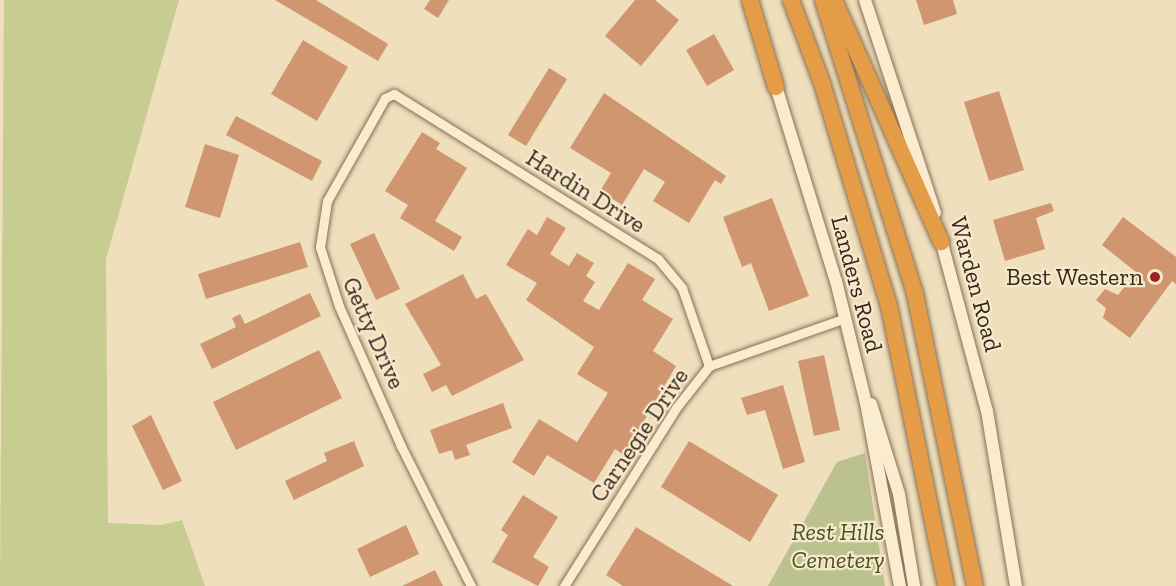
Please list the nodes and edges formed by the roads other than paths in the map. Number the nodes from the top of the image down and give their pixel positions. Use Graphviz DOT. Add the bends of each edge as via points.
graph roads {
  1 [pos="743,0"];
  2 [pos="750,0"];
  3 [pos="792,0"];
  4 [pos="823,0"];
  5 [pos="834,0"];
  6 [pos="865,0"];
  7 [pos="776,87"];
  8 [pos="389,95"];
  9 [pos="941,242"];
  10 [pos="845,318"];
  11 [pos="709,366"];
  12 [pos="861,381"];
  13 [pos="471,586"];
  14 [pos="564,586"];
  15 [pos="900,586"];
  16 [pos="914,586"];
  17 [pos="946,586"];
  18 [pos="975,586"];
  19 [pos="1016,586"];
  1 -- 7 [label="main road, Landers Road"];
  2 -- 7 [label="highway"];
  3 -- 17 [label="highway" via="889,306"];
  4 -- 18 [label="highway" via="915,294"];
  5 -- 9 [label="highway"];
  6 -- 9 [label="main road, Warden Road" via="903,105"];
  7 -- 10 [label="main road, Landers Road"];
  8 -- 11 [label="street, Hardin Drive" via="658,259 682,288"];
  8 -- 13 [label="street, Getty Drive" via="327,201 320,247 339,306 401,446"];
  9 -- 19 [label="main road, Warden Road" via="987,411"];
  10 -- 11 [label="street, Carnegie Drive"];
  10 -- 12 [label="main road, Landers Road"];
  11 -- 14 [label="street, Carnegie Drive" via="676,408"];
  12 -- 15 [label="main road, Landers Road"];
  12 -- 16 [label="main road" via="884,430"];
}
